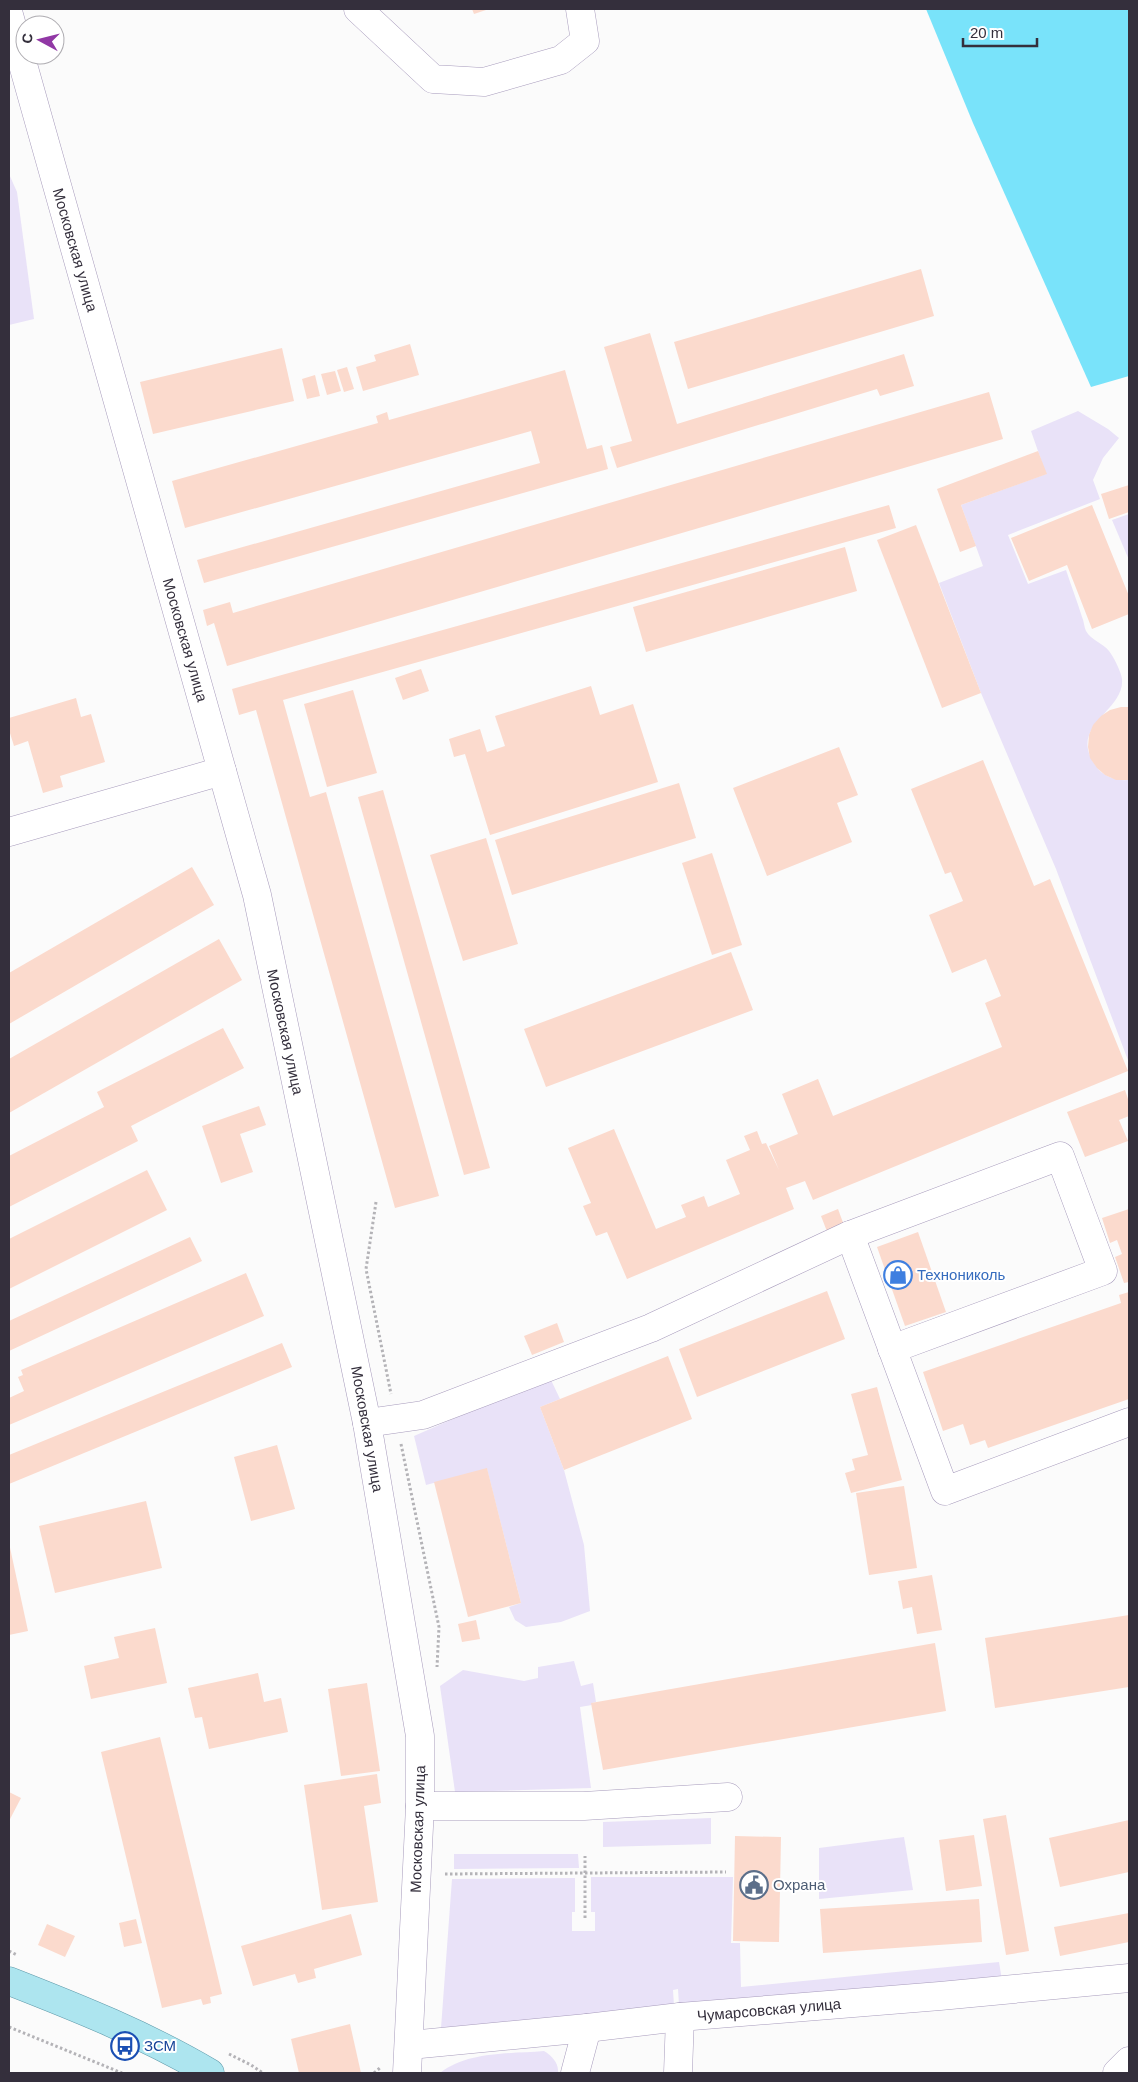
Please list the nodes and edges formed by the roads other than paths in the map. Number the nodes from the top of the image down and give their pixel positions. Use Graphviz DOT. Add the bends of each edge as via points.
graph roads {
  1 [pos="358,9"];
  2 [pos="580,9"];
  3 [pos="9,15"];
  4 [pos="222,771"];
  5 [pos="9,832"];
  6 [pos="850,1235"];
  7 [pos="892,1349"];
  8 [pos="1129,1422"];
  9 [pos="367,1423"];
  10 [pos="728,1797"];
  11 [pos="420,1806"];
  12 [pos="1129,1978"];
  13 [pos="9,1981"];
  14 [pos="680,2017"];
  15 [pos="587,2028"];
  16 [pos="410,2045"];
  17 [pos="1129,2061"];
  18 [pos="210,2073"];
  19 [pos="407,2073"];
  20 [pos="575,2073"];
  21 [pos="678,2073"];
  22 [pos="1117,2073"];
  1 -- 2 [label="street" via="433,80 484,82 561,60 585,41"];
  3 -- 4 [label="street, Московская улица"];
  4 -- 5 [label="street"];
  4 -- 9 [label="street, Московская улица" via="256,895"];
  6 -- 7 [label="street"];
  6 -- 7 [label="street" via="1060,1156 1103,1270"];
  6 -- 9 [label="street" via="651,1328 423,1415"];
  7 -- 8 [label="street" via="945,1490"];
  9 -- 11 [label="street, Московская улица" via="420,1736"];
  10 -- 11 [label="street" via="584,1806"];
  11 -- 16 [label="street, Московская улица"];
  12 -- 14 [label="street, Чумарсовская улица"];
  13 -- 18 [label="main road" via="148,2038"];
  14 -- 15 [label="street, Чумарсовская улица"];
  14 -- 21 [label="street"];
  15 -- 16 [label="street, Чумарсовская улица"];
  15 -- 20 [label="street"];
  16 -- 19 [label="street, Московская улица"];
  17 -- 22 [label="street"];
}
